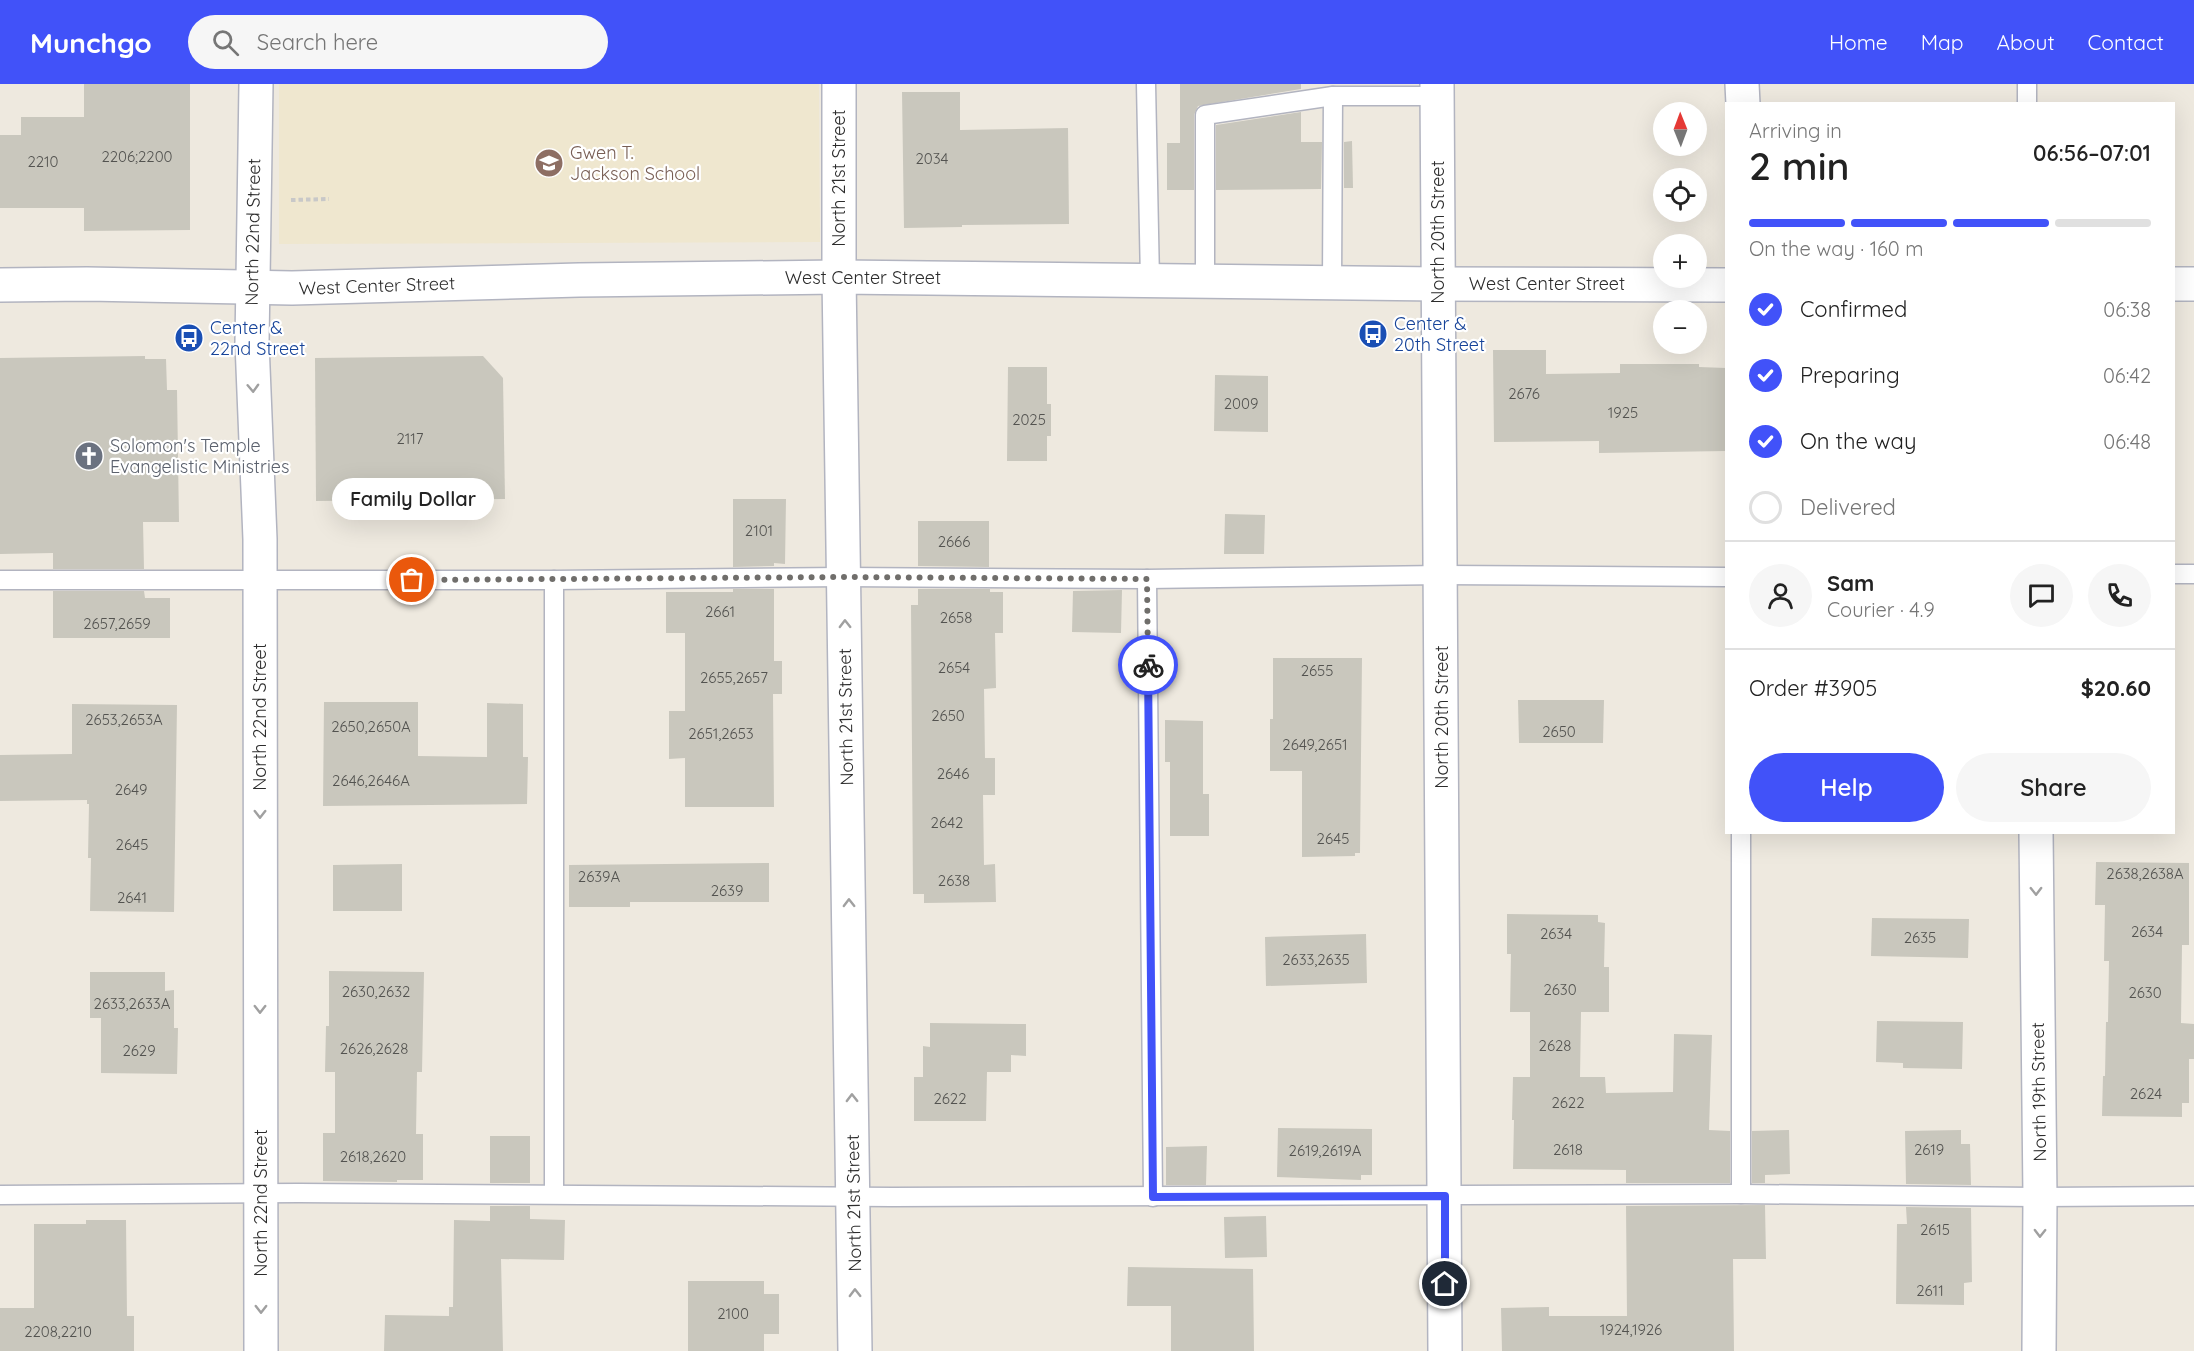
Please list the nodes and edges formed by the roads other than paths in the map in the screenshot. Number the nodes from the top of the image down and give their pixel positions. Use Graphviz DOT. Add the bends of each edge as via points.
graph roads {
  1 [pos="256,84"];
  2 [pos="839,84"];
  3 [pos="1146,84"];
  4 [pos="1742,84"];
  5 [pos="2027,84"];
  6 [pos="1437,90"];
  7 [pos="1333,96"];
  8 [pos="1743,102"];
  9 [pos="2027,102"];
  10 [pos="839,277"];
  11 [pos="1150,281"];
  12 [pos="1204,281"];
  13 [pos="1332,283"];
  14 [pos="1438,284"];
  15 [pos="2175,284"];
  16 [pos="2194,284"];
  17 [pos="0,285"];
  18 [pos="1725,285"];
  19 [pos="252,287"];
  20 [pos="2175,574"];
  21 [pos="2194,574"];
  22 [pos="1442,575"];
  23 [pos="844,577"];
  24 [pos="1725,577"];
  25 [pos="260,579"];
  26 [pos="1147,579"];
  27 [pos="0,580"];
  28 [pos="554,580"];
  29 [pos="1741,834"];
  30 [pos="2036,834"];
  31 [pos="261,1193"];
  32 [pos="554,1194"];
  33 [pos="1741,1194"];
  34 [pos="0,1195"];
  35 [pos="854,1196"];
  36 [pos="1445,1196"];
  37 [pos="2194,1196"];
  38 [pos="1153,1197"];
  39 [pos="2040,1197"];
  40 [pos="261,1351"];
  41 [pos="855,1351"];
  42 [pos="1445,1351"];
  43 [pos="2039,1351"];
  1 -- 19 [label="street, North 22nd Street"];
  2 -- 10 [label="street, North 21st Street"];
  3 -- 11 [label="lane"];
  4 -- 8 [label="street"];
  5 -- 9 [label="lane"];
  6 -- 7 [label="lane"];
  6 -- 14 [label="street, North 20th Street"];
  7 -- 12 [label="lane" via="1204,115"];
  7 -- 13 [label="lane"];
  10 -- 11 [label="street, West Center Street"];
  10 -- 19 [label="street, West Center Street"];
  10 -- 23 [label="street, North 21st Street"];
  11 -- 12 [label="street, West Center Street"];
  12 -- 13 [label="street, West Center Street"];
  13 -- 14 [label="street, West Center Street"];
  14 -- 18 [label="street, West Center Street"];
  14 -- 22 [label="street, North 20th Street"];
  15 -- 16 [label="street"];
  17 -- 19 [label="street, West Center Street"];
  19 -- 25 [label="street, North 22nd Street, one-way"];
  20 -- 21 [label="lane"];
  22 -- 24 [label="lane"];
  22 -- 26 [label="lane"];
  22 -- 36 [label="street, North 20th Street"];
  23 -- 26 [label="lane"];
  23 -- 28 [label="lane"];
  35 -- 23 [label="street, North 21st Street, one-way"];
  25 -- 27 [label="lane"];
  25 -- 28 [label="lane"];
  25 -- 31 [label="street, North 22nd Street, one-way"];
  26 -- 38 [label="lane"];
  28 -- 32 [label="lane"];
  29 -- 33 [label="lane"];
  30 -- 39 [label="street, North 19th Street, one-way"];
  31 -- 32 [label="lane"];
  31 -- 34 [label="lane"];
  31 -- 40 [label="street, North 22nd Street, one-way"];
  32 -- 35 [label="lane"];
  33 -- 36 [label="lane"];
  33 -- 39 [label="lane"];
  35 -- 38 [label="lane"];
  41 -- 35 [label="street, North 21st Street, one-way"];
  36 -- 38 [label="lane"];
  36 -- 42 [label="street, North 20th Street"];
  37 -- 39 [label="lane"];
  39 -- 43 [label="street, North 19th Street, one-way"];
}
